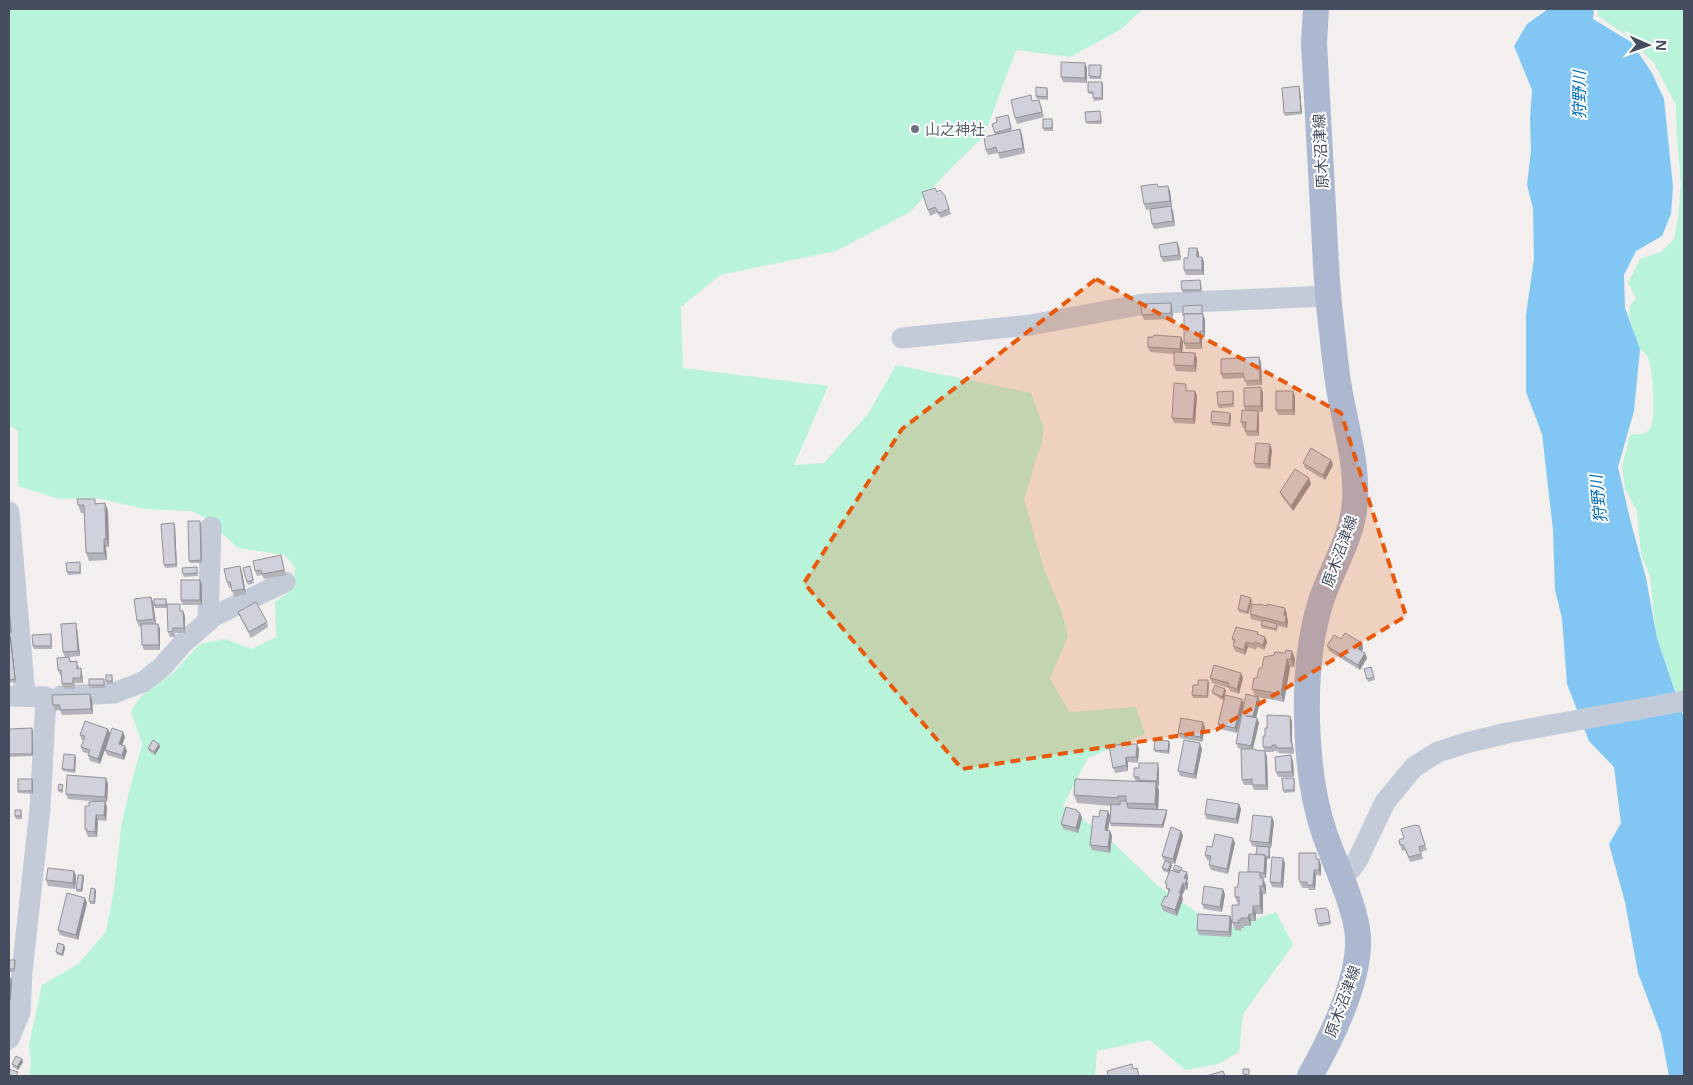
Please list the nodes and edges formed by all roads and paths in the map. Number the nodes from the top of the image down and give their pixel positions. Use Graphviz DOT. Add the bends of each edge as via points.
graph roads {
  1 [pos="1316,9"];
  2 [pos="1328,296"];
  3 [pos="902,338"];
  4 [pos="9,512"];
  5 [pos="212,527"];
  6 [pos="285,582"];
  7 [pos="208,621"];
  8 [pos="17,696"];
  9 [pos="46,697"];
  10 [pos="1684,701"];
  11 [pos="1341,876"];
  12 [pos="9,1039"];
  13 [pos="1310,1076"];
  1 -- 2 [label="main road, 原木沼津線" via="1314,43"];
  2 -- 3 [label="street" via="1144,304 1031,325"];
  2 -- 11 [label="main road, 原木沼津線" via="1355,499 1349,530 1316,623 1310,660 1307,720 1310,778 1316,807"];
  4 -- 8 [label="street"];
  5 -- 7 [label="street"];
  6 -- 7 [label="street"];
  7 -- 9 [label="street" via="143,682 114,693"];
  8 -- 9 [label="street"];
  9 -- 12 [label="street" via="40,809 20,1012"];
  10 -- 11 [label="street" via="1507,733 1438,752 1414,767 1385,802 1358,859"];
  11 -- 13 [label="main road, 原木沼津線" via="1358,934 1357,959 1342,1008"];
}
